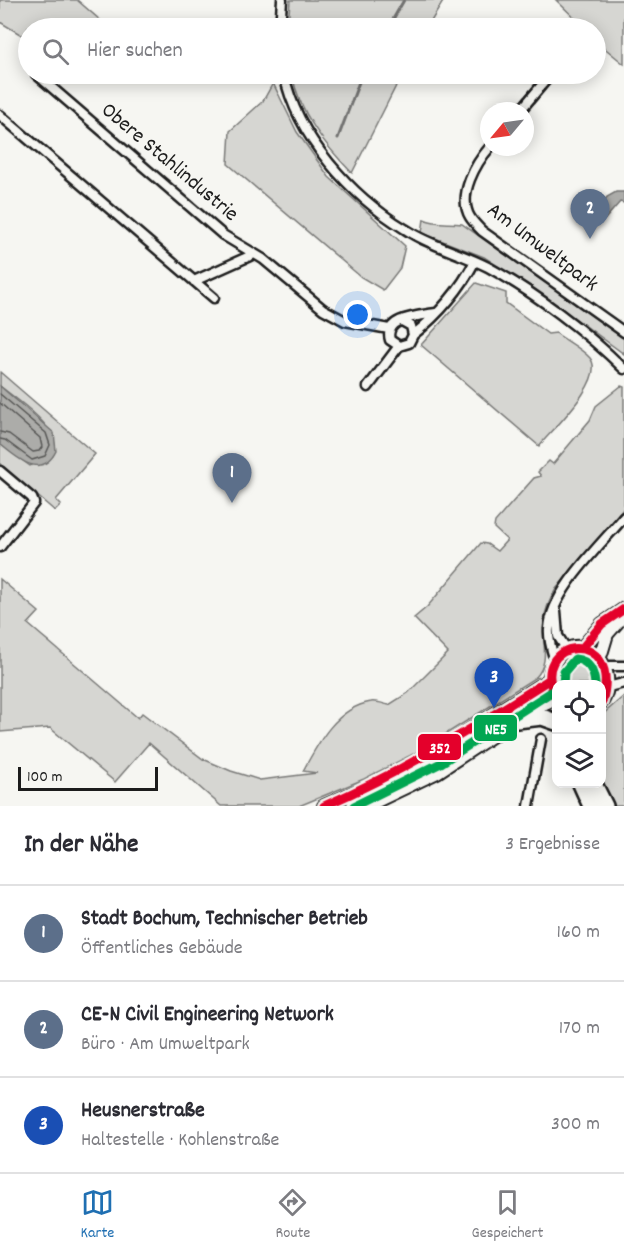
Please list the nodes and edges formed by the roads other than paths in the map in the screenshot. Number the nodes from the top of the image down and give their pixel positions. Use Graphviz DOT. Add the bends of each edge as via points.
graph roads {
  1 [pos="282,0"];
  2 [pos="281,18"];
  3 [pos="48,84"];
  4 [pos="287,84"];
  5 [pos="543,84"];
  6 [pos="528,102"];
  7 [pos="0,116"];
  8 [pos="484,156"];
  9 [pos="252,255"];
  10 [pos="475,261"];
  11 [pos="194,281"];
  12 [pos="214,298"];
  13 [pos="436,313"];
  14 [pos="402,321"];
  15 [pos="389,329"];
  16 [pos="624,332"];
  17 [pos="413,335"];
  18 [pos="399,346"];
  19 [pos="624,369"];
  20 [pos="368,387"];
  21 [pos="0,471"];
  22 [pos="624,517"];
  23 [pos="0,546"];
  24 [pos="556,605"];
  25 [pos="624,609"];
  26 [pos="624,615"];
  27 [pos="583,647"];
  28 [pos="567,650"];
  29 [pos="601,654"];
  30 [pos="555,661"];
  31 [pos="610,666"];
  32 [pos="624,666"];
  33 [pos="550,680"];
  34 [pos="618,685"];
  35 [pos="552,686"];
  36 [pos="606,698"];
  37 [pos="552,699"];
  38 [pos="517,720"];
  39 [pos="552,721"];
  40 [pos="541,739"];
  41 [pos="583,788"];
  42 [pos="596,788"];
  43 [pos="324,806"];
  44 [pos="366,806"];
  45 [pos="529,806"];
  46 [pos="591,806"];
  47 [pos="605,806"];
  1 -- 2 [label="street"];
  3 -- 9 [label="street, Obere Stahlindustrie" via="223,235"];
  4 -- 10 [label="street" via="306,128 352,186 406,230"];
  5 -- 6 [label="street"];
  7 -- 11 [label="street"];
  8 -- 16 [label="street, Am Umweltpark" via="472,175 466,201 469,215 482,231"];
  9 -- 11 [label="street"];
  9 -- 15 [label="street, Obere Stahlindustrie" via="263,259 335,317"];
  10 -- 13 [label="street"];
  10 -- 19 [label="street" via="551,310"];
  11 -- 12 [label="street"];
  13 -- 14 [label="street"];
  13 -- 17 [label="street"];
  14 -- 15 [label="street"];
  14 -- 17 [label="street" via="411,326"];
  15 -- 18 [label="street" via="390,340"];
  17 -- 18 [label="street" via="409,343"];
  18 -- 20 [label="street"];
  21 -- 23 [label="street" via="34,502"];
  22 -- 24 [label="street"];
  24 -- 28 [label="street" via="558,636"];
  24 -- 30 [label="street" via="549,626"];
  25 -- 27 [label="street" via="602,624"];
  26 -- 29 [label="street" via="607,634"];
  27 -- 28 [label="street"];
  27 -- 29 [label="street"];
  28 -- 30 [label="street"];
  29 -- 31 [label="street"];
  30 -- 33 [label="street"];
  31 -- 32 [label="street"];
  31 -- 34 [label="street"];
  33 -- 35 [label="street"];
  33 -- 43 [label="street" via="435,752 381,782"];
  34 -- 36 [label="street"];
  37 -- 38 [label="street"];
  38 -- 39 [label="highway" via="542,717"];
  38 -- 44 [label="street" via="437,771"];
  40 -- 45 [label="street"];
  41 -- 46 [label="highway"];
  42 -- 47 [label="highway"];
}
